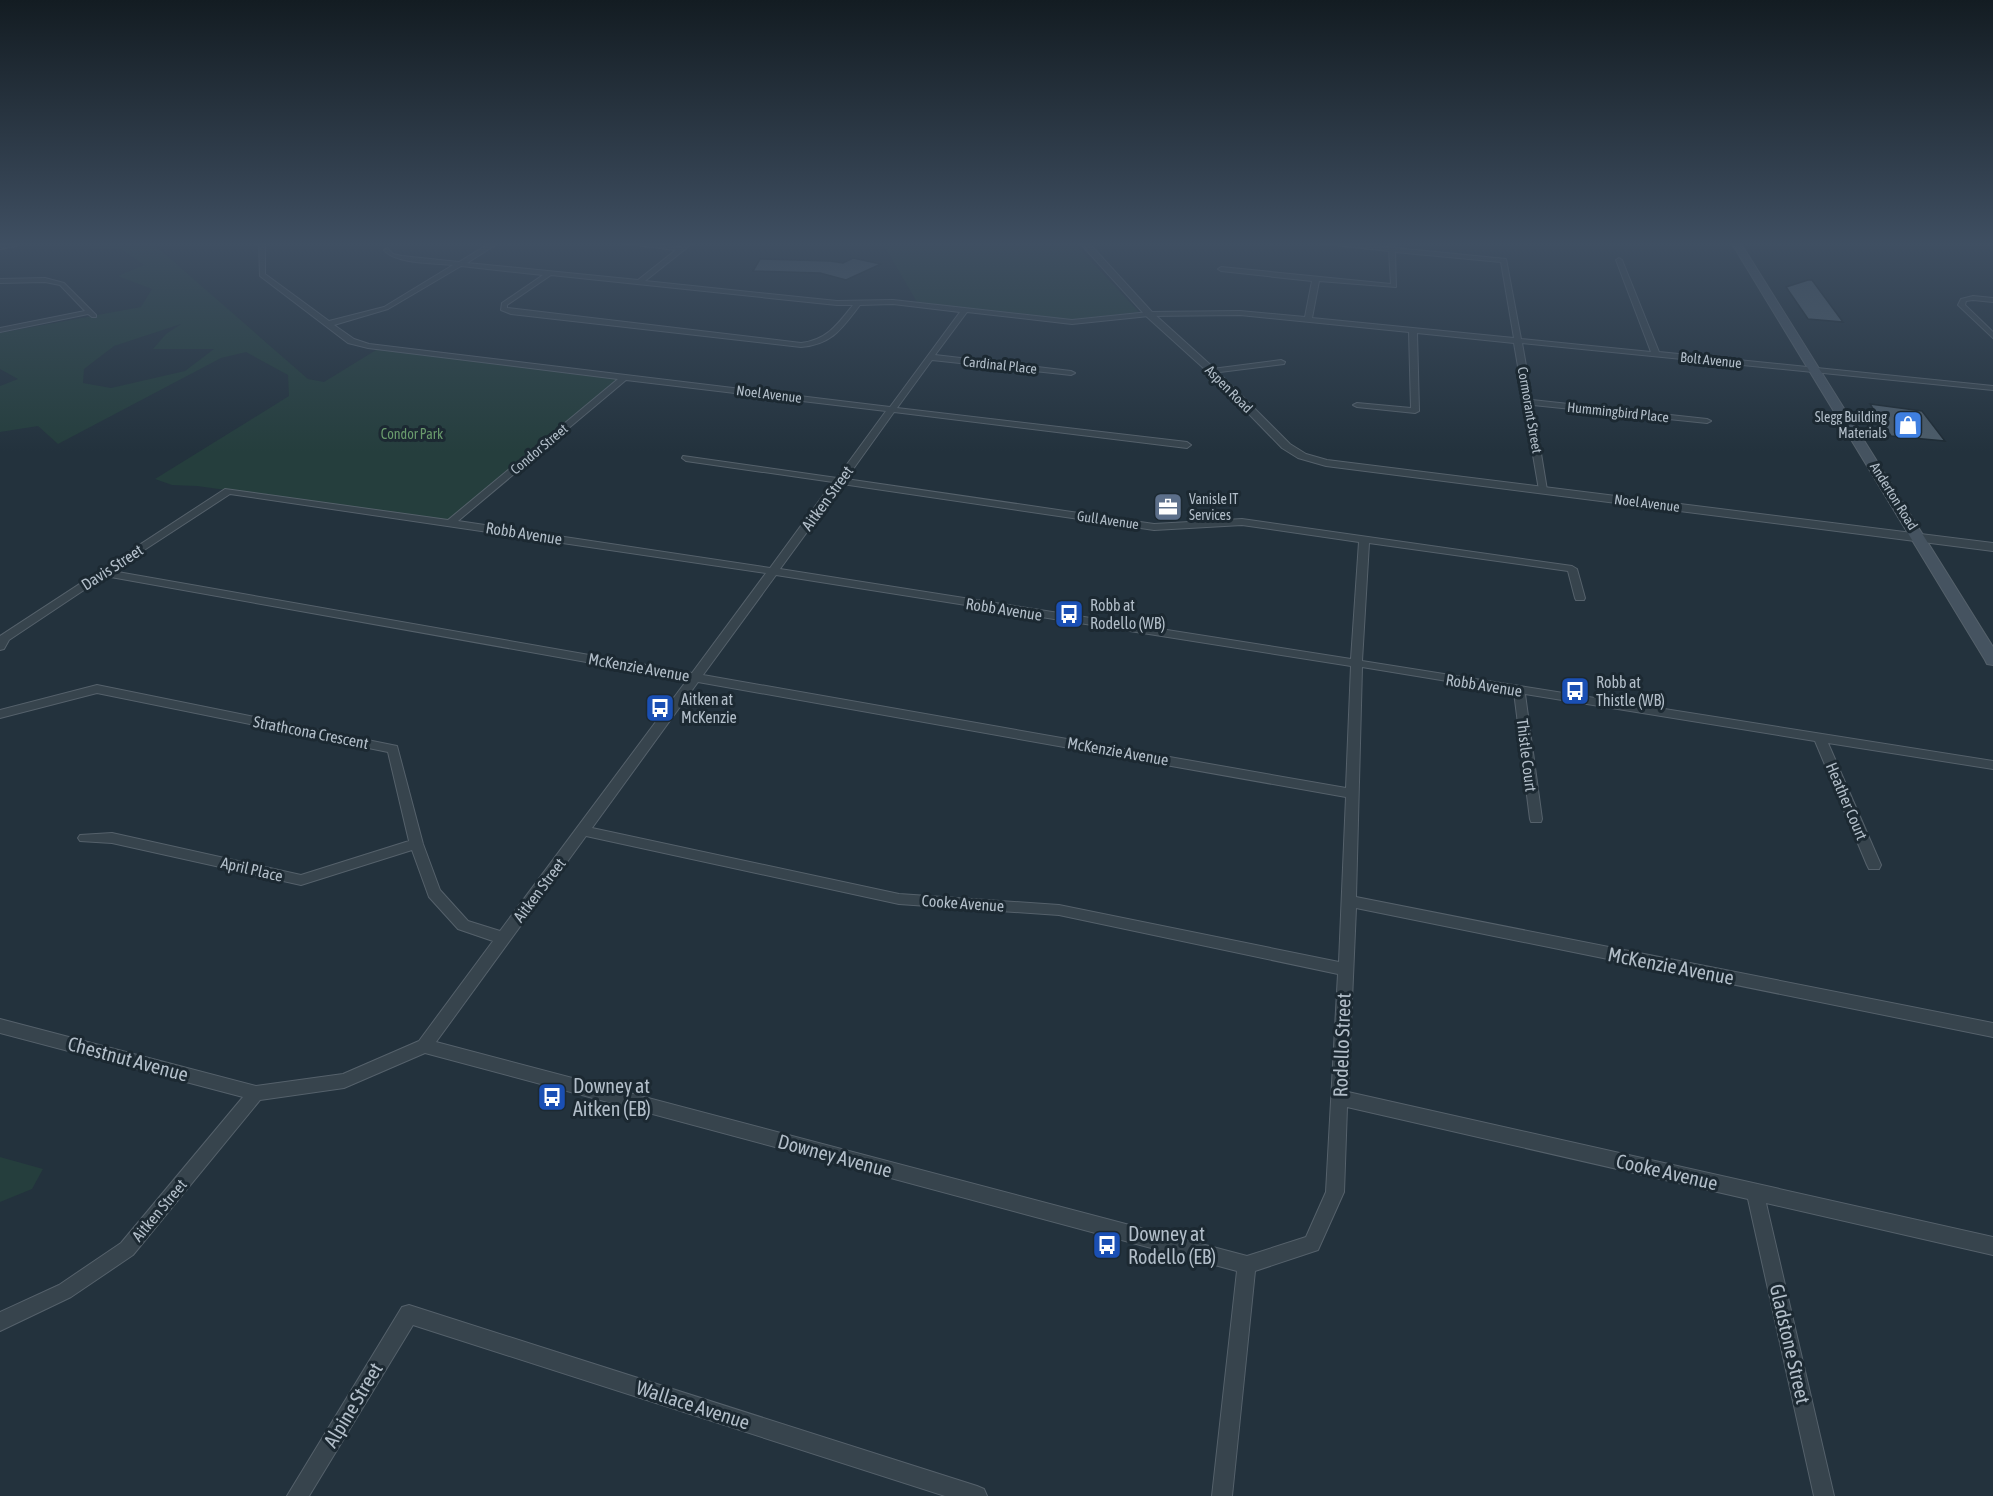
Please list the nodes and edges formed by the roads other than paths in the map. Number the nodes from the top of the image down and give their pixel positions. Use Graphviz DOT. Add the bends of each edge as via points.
graph roads {
  1 [pos="90,312"];
  2 [pos="312,312"];
  3 [pos="372,312"];
  4 [pos="511,312"];
  5 [pos="850,312"];
  6 [pos="964,312"];
  7 [pos="983,312"];
  8 [pos="1310,312"];
  9 [pos="1512,312"];
  10 [pos="1639,312"];
  11 [pos="1779,312"];
  12 [pos="1969,312"];
  13 [pos="1149,314"];
  14 [pos="1308,320"];
  15 [pos="328,324"];
  16 [pos="0,330"];
  17 [pos="1413,330"];
  18 [pos="1993,336"];
  19 [pos="1518,341"];
  20 [pos="1656,355"];
  21 [pos="929,357"];
  22 [pos="1281,362"];
  23 [pos="1815,370"];
  24 [pos="1212,371"];
  25 [pos="1071,373"];
  26 [pos="626,376"];
  27 [pos="1993,388"];
  28 [pos="1528,402"];
  29 [pos="1357,405"];
  30 [pos="893,409"];
  31 [pos="1707,421"];
  32 [pos="1187,445"];
  33 [pos="1302,456"];
  34 [pos="686,458"];
  35 [pos="839,481"];
  36 [pos="1543,490"];
  37 [pos="228,491"];
  38 [pos="451,522"];
  39 [pos="1919,537"];
  40 [pos="1364,541"];
  41 [pos="1993,547"];
  42 [pos="774,572"];
  43 [pos="104,573"];
  44 [pos="1580,598"];
  45 [pos="0,647"];
  46 [pos="1993,660"];
  47 [pos="1356,665"];
  48 [pos="696,677"];
  49 [pos="1519,690"];
  50 [pos="0,714"];
  51 [pos="1820,738"];
  52 [pos="1993,765"];
  53 [pos="1351,793"];
  54 [pos="1536,819"];
  55 [pos="583,831"];
  56 [pos="85,838"];
  57 [pos="416,844"];
  58 [pos="1874,865"];
  59 [pos="1349,901"];
  60 [pos="503,938"];
  61 [pos="1344,969"];
  62 [pos="0,1026"];
  63 [pos="1993,1030"];
  64 [pos="424,1046"];
  65 [pos="256,1093"];
  66 [pos="1340,1098"];
  67 [pos="1755,1192"];
  68 [pos="1993,1246"];
  69 [pos="1246,1265"];
  70 [pos="409,1314"];
  71 [pos="0,1322"];
  72 [pos="297,1496"];
  73 [pos="977,1496"];
  74 [pos="1222,1496"];
  75 [pos="1824,1496"];
  1 -- 16 [label="street" via="92,314"];
  2 -- 15 [label="street"];
  3 -- 15 [label="street"];
  4 -- 5 [label="street" via="801,345 818,344 828,338"];
  6 -- 21 [label="street, Aitken Street"];
  7 -- 13 [label="street, Bolt Avenue" via="1072,321"];
  8 -- 14 [label="street"];
  9 -- 19 [label="street, Cormorant Street"];
  10 -- 20 [label="street"];
  11 -- 23 [label="main road, Anderton Road"];
  12 -- 18 [label="street"];
  13 -- 14 [label="street, Bolt Avenue" via="1240,313"];
  13 -- 24 [label="street, Aspen Road"];
  14 -- 17 [label="street, Bolt Avenue"];
  15 -- 26 [label="street, Noel Avenue" via="351,341 368,346"];
  17 -- 19 [label="street, Bolt Avenue"];
  17 -- 29 [label="street" via="1415,411"];
  19 -- 20 [label="street, Bolt Avenue"];
  19 -- 28 [label="street, Cormorant Street"];
  20 -- 23 [label="street, Bolt Avenue"];
  21 -- 25 [label="street, Cardinal Place"];
  21 -- 30 [label="street, Aitken Street"];
  22 -- 24 [label="street"];
  23 -- 27 [label="street, Bolt Avenue"];
  23 -- 39 [label="main road, Anderton Road"];
  24 -- 33 [label="street, Aspen Road" via="1286,446"];
  26 -- 30 [label="street, Noel Avenue"];
  26 -- 38 [label="street, Condor Street"];
  28 -- 31 [label="street, Hummingbird Place"];
  28 -- 36 [label="street, Cormorant Street"];
  30 -- 32 [label="street, Noel Avenue"];
  30 -- 35 [label="street, Aitken Street"];
  33 -- 36 [label="street, Noel Avenue" via="1326,463"];
  34 -- 35 [label="street, Gull Avenue"];
  35 -- 40 [label="street, Gull Avenue" via="1154,527 1242,522"];
  35 -- 42 [label="street, Aitken Street"];
  36 -- 39 [label="street, Noel Avenue"];
  37 -- 38 [label="street, Robb Avenue"];
  37 -- 43 [label="street, Davis Street"];
  38 -- 42 [label="street, Robb Avenue"];
  39 -- 41 [label="street, Noel Avenue"];
  39 -- 46 [label="main road, Anderton Road"];
  40 -- 44 [label="street, Gull Avenue" via="1572,569"];
  40 -- 47 [label="street, Rodello Street"];
  42 -- 47 [label="street, Robb Avenue"];
  42 -- 48 [label="street, Aitken Street"];
  43 -- 45 [label="street, Davis Street" via="4,638"];
  43 -- 48 [label="street, McKenzie Avenue"];
  47 -- 49 [label="street, Robb Avenue"];
  47 -- 53 [label="street, Rodello Street"];
  48 -- 53 [label="street, McKenzie Avenue"];
  48 -- 55 [label="street, Aitken Street"];
  49 -- 51 [label="street, Robb Avenue"];
  49 -- 54 [label="street, Thistle Court"];
  50 -- 57 [label="street, Strathcona Crescent" via="97,689 393,748"];
  51 -- 52 [label="street, Robb Avenue"];
  51 -- 58 [label="street, Heather Court"];
  53 -- 59 [label="street, Rodello Street"];
  55 -- 60 [label="street, Aitken Street"];
  55 -- 61 [label="street, Cooke Avenue" via="899,899 1059,910"];
  56 -- 57 [label="street, April Place" via="112,838 302,880"];
  57 -- 60 [label="street, Strathcona Crescent" via="434,893 463,925"];
  59 -- 61 [label="street, Rodello Street"];
  59 -- 63 [label="street, McKenzie Avenue"];
  60 -- 64 [label="street, Aitken Street"];
  61 -- 66 [label="street, Rodello Street"];
  62 -- 65 [label="street, Chestnut Avenue"];
  64 -- 65 [label="street" via="344,1081"];
  64 -- 69 [label="street, Downey Avenue"];
  65 -- 71 [label="street, Aitken Street" via="127,1249 65,1291"];
  66 -- 67 [label="street, Cooke Avenue"];
  66 -- 69 [label="street, Rodello Street" via="1335,1192 1312,1244"];
  67 -- 68 [label="street, Cooke Avenue"];
  67 -- 75 [label="street, Gladstone Street"];
  69 -- 74 [label="street"];
  70 -- 72 [label="street, Alpine Street"];
  70 -- 73 [label="street, Wallace Avenue"];
}
